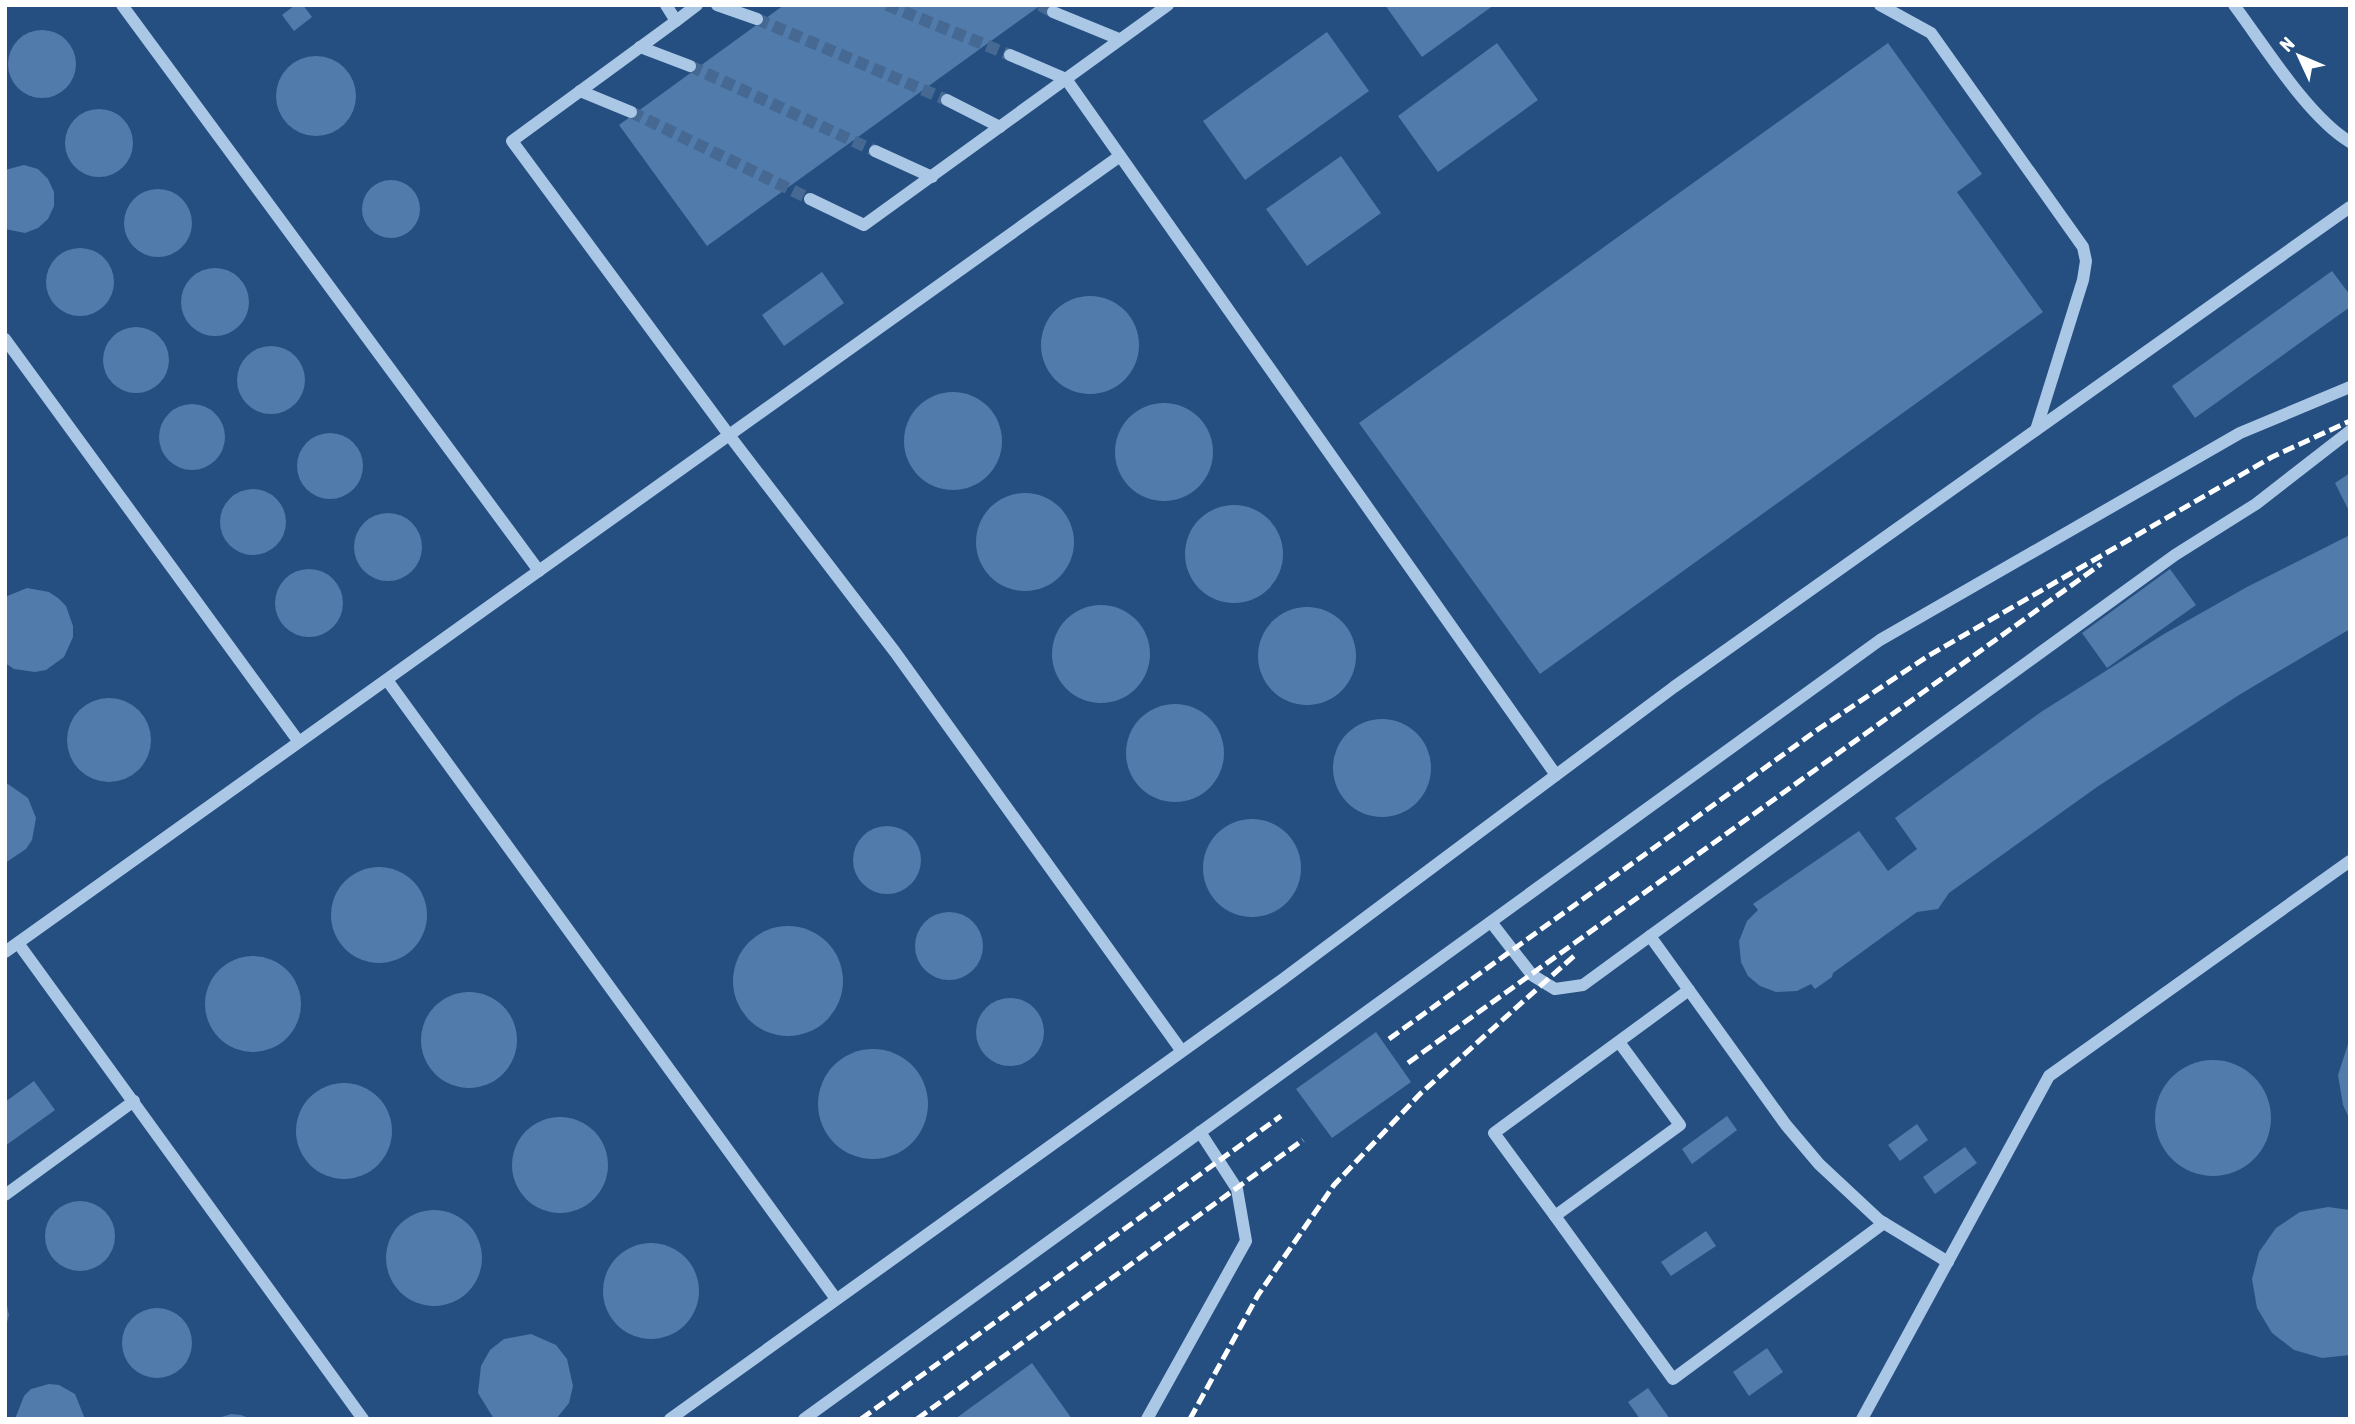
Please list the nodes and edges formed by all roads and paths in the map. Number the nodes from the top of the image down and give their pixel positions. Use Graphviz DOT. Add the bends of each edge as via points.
graph roads {
  1 [pos="122,5"];
  2 [pos="666,5"];
  3 [pos="697,5"];
  4 [pos="717,5"];
  5 [pos="1168,5"];
  6 [pos="1880,5"];
  7 [pos="2234,5"];
  8 [pos="1053,12"];
  9 [pos="757,19"];
  10 [pos="676,21"];
  11 [pos="1119,39"];
  12 [pos="640,47"];
  13 [pos="1010,55"];
  14 [pos="690,66"];
  15 [pos="1066,79"];
  16 [pos="580,91"];
  17 [pos="947,100"];
  18 [pos="631,112"];
  19 [pos="1000,127"];
  20 [pos="2350,142"];
  21 [pos="875,151"];
  22 [pos="1120,156"];
  23 [pos="932,177"];
  24 [pos="810,199"];
  25 [pos="2350,207"];
  26 [pos="5,339"];
  27 [pos="2350,387"];
  28 [pos="2035,430"];
  29 [pos="2350,431"];
  30 [pos="729,435"];
  31 [pos="538,571"];
  32 [pos="387,680"];
  33 [pos="299,743"];
  34 [pos="1556,775"];
  35 [pos="2350,861"];
  36 [pos="1491,922"];
  37 [pos="1650,936"];
  38 [pos="18,943"];
  39 [pos="5,952"];
  40 [pos="1689,990"];
  41 [pos="1619,1042"];
  42 [pos="1181,1050"];
  43 [pos="134,1101"];
  44 [pos="1200,1132"];
  45 [pos="5,1195"];
  46 [pos="1555,1216"];
  47 [pos="1884,1223"];
  48 [pos="1948,1262"];
  49 [pos="836,1299"];
  50 [pos="363,1419"];
  51 [pos="670,1419"];
  52 [pos="804,1419"];
  53 [pos="1147,1419"];
  54 [pos="1862,1419"];
  1 -- 31 [label="lane"];
  2 -- 10 [label="lane"];
  3 -- 10 [label="lane"];
  4 -- 9 [label="lane"];
  5 -- 11 [label="lane"];
  6 -- 28 [label="lane" via="1931,33 2083,247 2083,279"];
  7 -- 20 [label="lane" via="2305,99 2332,130"];
  8 -- 11 [label="lane"];
  10 -- 12 [label="lane"];
  11 -- 15 [label="lane"];
  12 -- 14 [label="lane"];
  12 -- 16 [label="lane"];
  13 -- 15 [label="lane"];
  15 -- 19 [label="lane"];
  15 -- 22 [label="lane"];
  16 -- 18 [label="lane"];
  16 -- 30 [label="lane" via="512,141"];
  17 -- 19 [label="lane"];
  19 -- 23 [label="lane"];
  21 -- 23 [label="lane"];
  22 -- 30 [label="lane"];
  22 -- 34 [label="lane"];
  23 -- 24 [label="lane" via="864,225"];
  25 -- 28 [label="lane"];
  26 -- 33 [label="lane"];
  27 -- 36 [label="lane" via="2240,433 1880,640"];
  28 -- 34 [label="lane"];
  29 -- 37 [label="lane" via="2256,504 2175,555"];
  30 -- 31 [label="lane"];
  30 -- 42 [label="lane" via="895,652"];
  31 -- 32 [label="lane"];
  32 -- 33 [label="lane"];
  32 -- 49 [label="lane"];
  33 -- 38 [label="lane"];
  34 -- 42 [label="lane"];
  35 -- 48 [label="lane" via="2049,1076"];
  36 -- 37 [label="lane" via="1532,975 1555,989 1583,985"];
  36 -- 44 [label="lane"];
  37 -- 40 [label="lane"];
  38 -- 39 [label="lane"];
  38 -- 43 [label="lane"];
  40 -- 41 [label="lane"];
  40 -- 47 [label="lane" via="1786,1125 1845,1192"];
  41 -- 46 [label="lane" via="1494,1133"];
  41 -- 46 [label="lane" via="1680,1125"];
  42 -- 49 [label="lane"];
  43 -- 45 [label="lane"];
  43 -- 50 [label="lane"];
  44 -- 52 [label="lane"];
  44 -- 53 [label="lane" via="1237,1189 1246,1241"];
  46 -- 47 [label="lane" via="1674,1379"];
  47 -- 48 [label="lane"];
  48 -- 54 [label="lane"];
  49 -- 51 [label="lane"];
}
